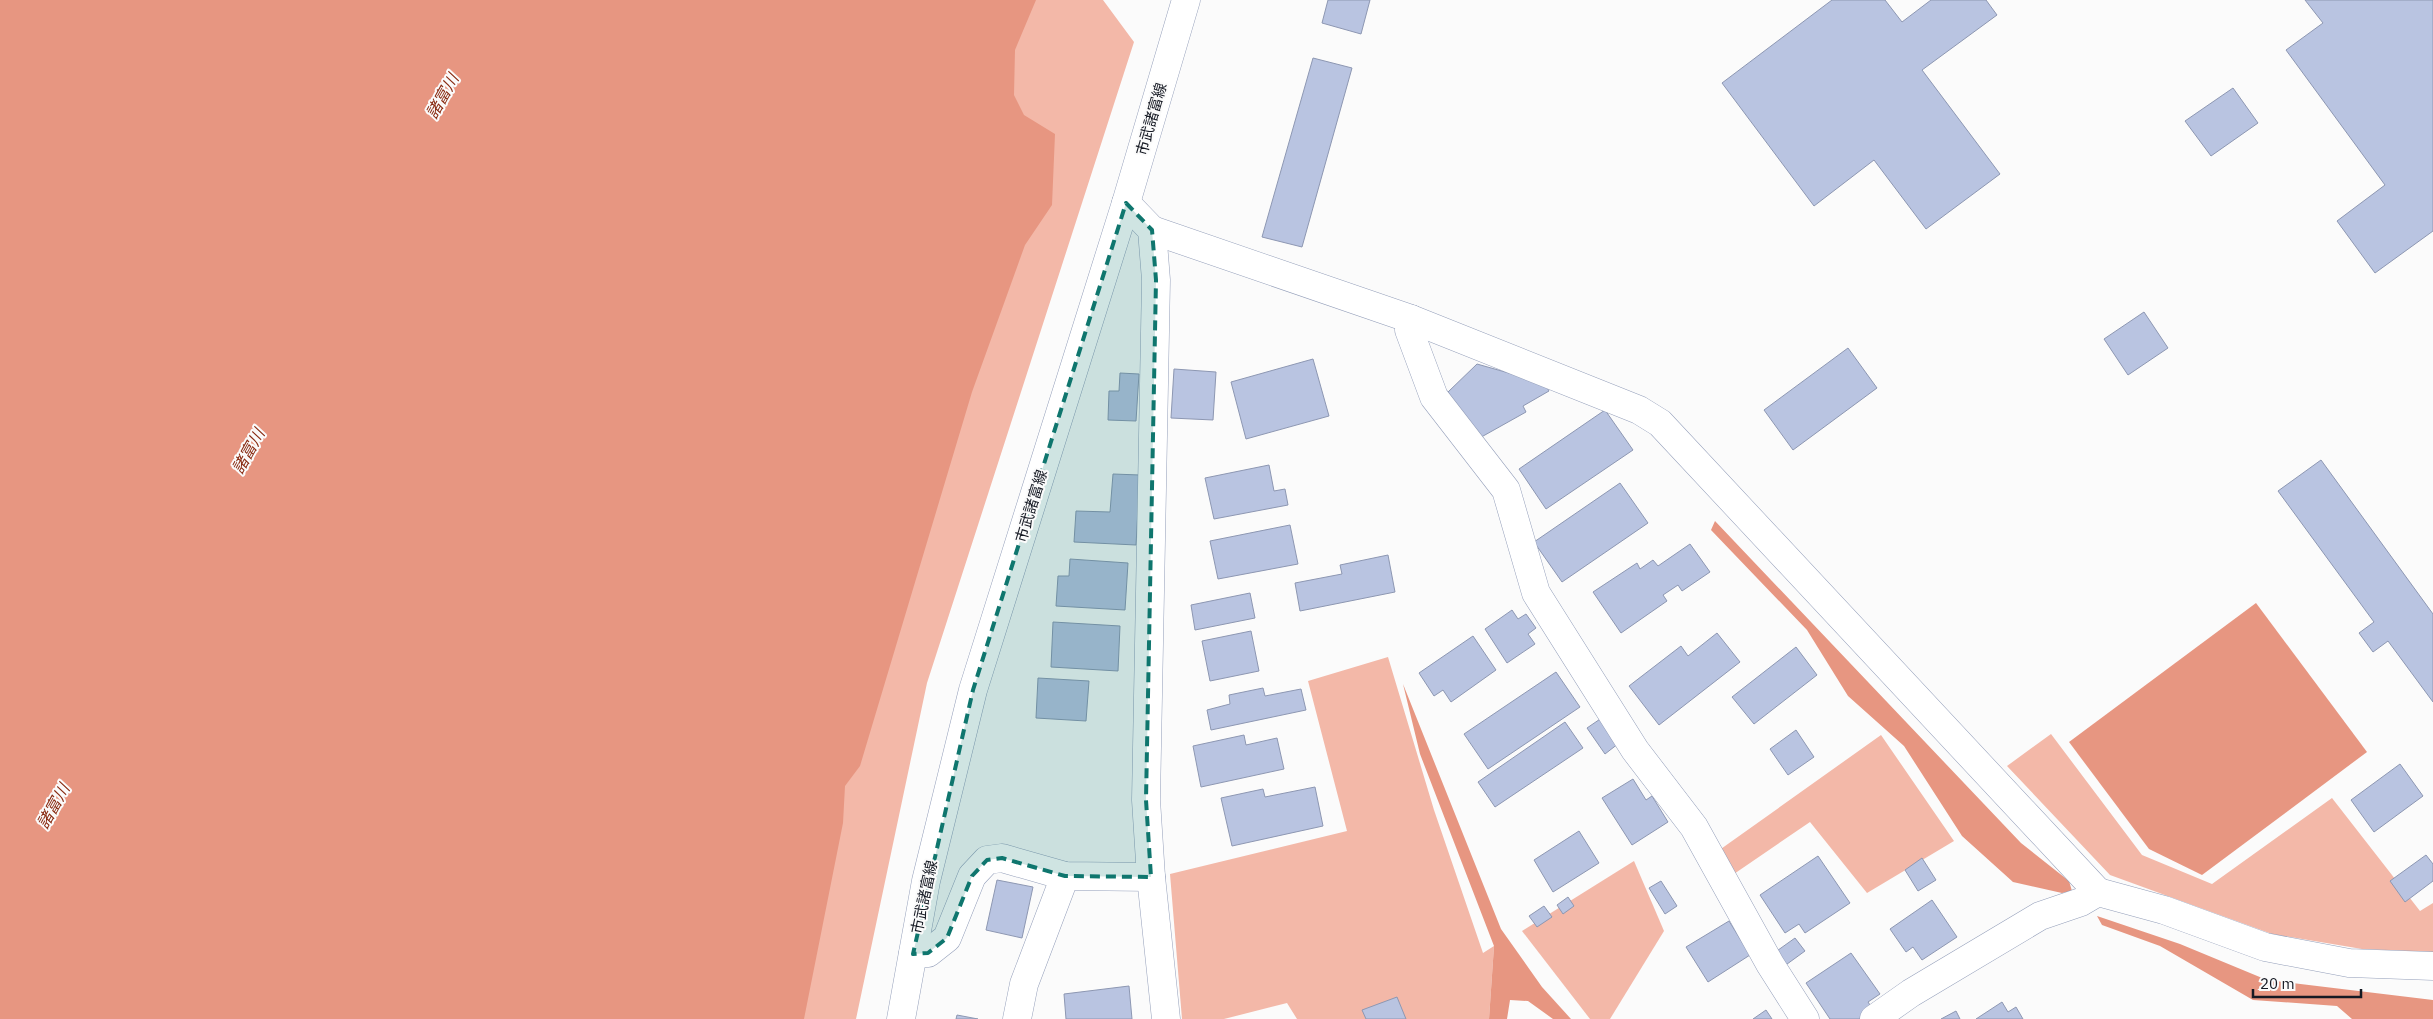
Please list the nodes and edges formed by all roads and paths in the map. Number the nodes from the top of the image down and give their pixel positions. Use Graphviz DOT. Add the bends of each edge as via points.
graph roads {
  1 [pos="1186,0"];
  2 [pos="1126,203"];
  3 [pos="1152,230"];
  4 [pos="1411,319"];
  5 [pos="1065,876"];
  6 [pos="1150,876"];
  7 [pos="2098,892"];
  8 [pos="913,954"];
  9 [pos="2433,966"];
  10 [pos="901,1019"];
  11 [pos="1017,1019"];
  12 [pos="1166,1019"];
  13 [pos="1805,1019"];
  14 [pos="1874,1019"];
  1 -- 2 [label="street, 市武諸富線"];
  2 -- 3 [label="street"];
  2 -- 8 [label="street, 市武諸富線" via="973,690 926,881"];
  3 -- 4 [label="street"];
  3 -- 6 [label="street" via="1156,280 1146,800"];
  4 -- 7 [label="street" via="1639,410 1660,423"];
  4 -- 13 [label="street" via="1410,330 1434,397 1506,490 1536,593 1635,750 1694,827 1770,964"];
  5 -- 6 [label="street"];
  5 -- 8 [label="street" via="1002,858 987,860 972,876 947,938 928,953"];
  5 -- 11 [label="street" via="1024,984"];
  6 -- 12 [label="street"];
  7 -- 9 [label="street" via="2164,910 2265,947 2349,963"];
  7 -- 14 [label="street" via="2081,902 2040,916"];
  8 -- 10 [label="street, 市武諸富線"];
}
